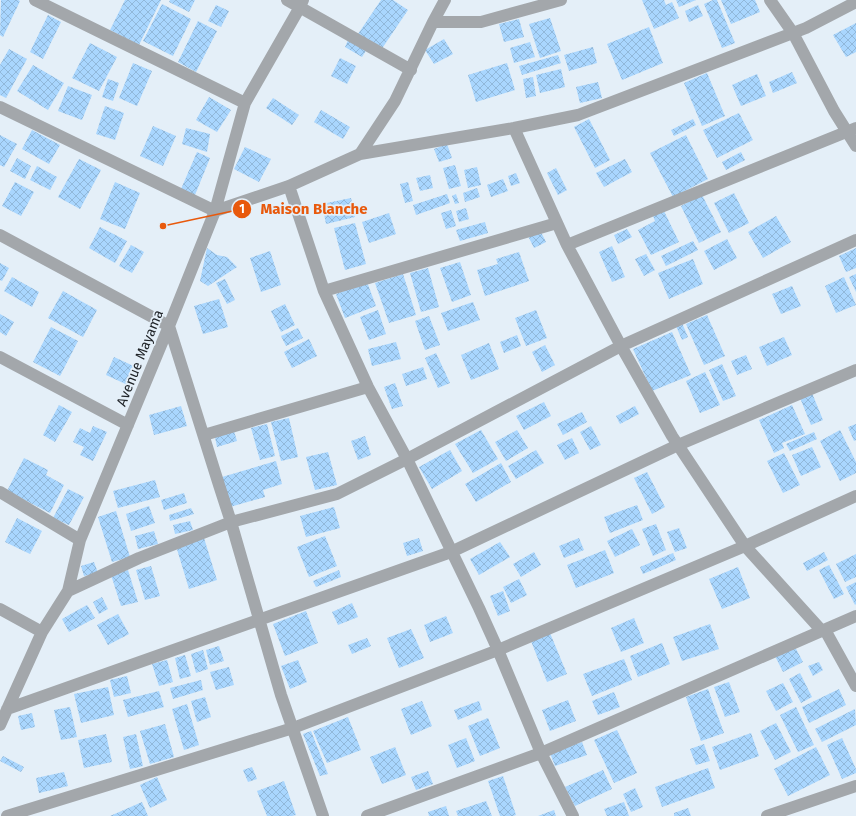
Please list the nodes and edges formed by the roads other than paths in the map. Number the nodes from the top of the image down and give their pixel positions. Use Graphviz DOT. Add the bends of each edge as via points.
graph roads {
  1 [pos="35,0"];
  2 [pos="287,0"];
  3 [pos="445,0"];
  4 [pos="561,0"];
  5 [pos="770,0"];
  6 [pos="856,2"];
  7 [pos="302,4"];
  8 [pos="433,22"];
  9 [pos="794,33"];
  10 [pos="411,70"];
  11 [pos="245,103"];
  12 [pos="0,107"];
  13 [pos="514,128"];
  14 [pos="852,130"];
  15 [pos="856,146"];
  16 [pos="360,154"];
  17 [pos="289,186"];
  18 [pos="215,211"];
  19 [pos="557,223"];
  20 [pos="0,235"];
  21 [pos="856,240"];
  22 [pos="567,245"];
  23 [pos="324,291"];
  24 [pos="169,326"];
  25 [pos="621,346"];
  26 [pos="0,357"];
  27 [pos="856,370"];
  28 [pos="368,387"];
  29 [pos="128,425"];
  30 [pos="204,435"];
  31 [pos="678,445"];
  32 [pos="407,459"];
  33 [pos="0,492"];
  34 [pos="856,496"];
  35 [pos="231,522"];
  36 [pos="80,540"];
  37 [pos="745,546"];
  38 [pos="451,552"];
  39 [pos="68,591"];
  40 [pos="0,609"];
  41 [pos="856,616"];
  42 [pos="259,619"];
  43 [pos="823,630"];
  44 [pos="42,632"];
  45 [pos="498,650"];
  46 [pos="856,686"];
  47 [pos="7,709"];
  48 [pos="0,725"];
  49 [pos="293,728"];
  50 [pos="541,752"];
  51 [pos="856,786"];
  52 [pos="7,816"];
  53 [pos="323,816"];
  54 [pos="367,816"];
  55 [pos="572,816"];
  56 [pos="767,816"];
  1 -- 11 [label="street"];
  2 -- 7 [label="street"];
  3 -- 8 [label="street"];
  4 -- 8 [label="street" via="481,22"];
  5 -- 9 [label="street"];
  6 -- 9 [label="street"];
  7 -- 10 [label="street"];
  7 -- 11 [label="street, Avenue Mayama"];
  8 -- 10 [label="street"];
  9 -- 13 [label="street" via="578,115"];
  9 -- 14 [label="street" via="834,111"];
  10 -- 16 [label="street" via="395,101"];
  11 -- 18 [label="street, Avenue Mayama"];
  12 -- 18 [label="street"];
  13 -- 16 [label="street"];
  13 -- 19 [label="street"];
  14 -- 15 [label="street"];
  14 -- 22 [label="street"];
  16 -- 17 [label="street"];
  17 -- 18 [label="street"];
  17 -- 23 [label="street"];
  18 -- 24 [label="street, Avenue Mayama"];
  19 -- 22 [label="street"];
  19 -- 23 [label="street"];
  20 -- 24 [label="street"];
  21 -- 25 [label="street"];
  22 -- 25 [label="street"];
  23 -- 28 [label="street"];
  24 -- 29 [label="street, Avenue Mayama"];
  24 -- 30 [label="street"];
  25 -- 31 [label="street"];
  25 -- 32 [label="street"];
  26 -- 29 [label="street"];
  27 -- 31 [label="street"];
  28 -- 30 [label="street"];
  28 -- 32 [label="street"];
  29 -- 36 [label="street, Avenue Mayama"];
  30 -- 35 [label="street"];
  31 -- 37 [label="street"];
  31 -- 38 [label="street"];
  32 -- 35 [label="street" via="337,494"];
  32 -- 38 [label="street"];
  33 -- 36 [label="street"];
  34 -- 37 [label="street"];
  35 -- 39 [label="street" via="139,558"];
  35 -- 42 [label="street"];
  36 -- 39 [label="street, Avenue Mayama"];
  37 -- 43 [label="street"];
  37 -- 45 [label="street"];
  38 -- 42 [label="street"];
  38 -- 45 [label="street"];
  39 -- 44 [label="street, Avenue Mayama"];
  40 -- 44 [label="street"];
  41 -- 43 [label="street"];
  42 -- 47 [label="street"];
  42 -- 49 [label="street"];
  43 -- 46 [label="street"];
  43 -- 50 [label="street"];
  44 -- 47 [label="street, Avenue Mayama"];
  45 -- 49 [label="street"];
  45 -- 50 [label="street"];
  47 -- 48 [label="street, Avenue Mayama"];
  49 -- 52 [label="street"];
  49 -- 53 [label="street"];
  50 -- 54 [label="street"];
  50 -- 55 [label="street"];
  51 -- 56 [label="street"];
}
